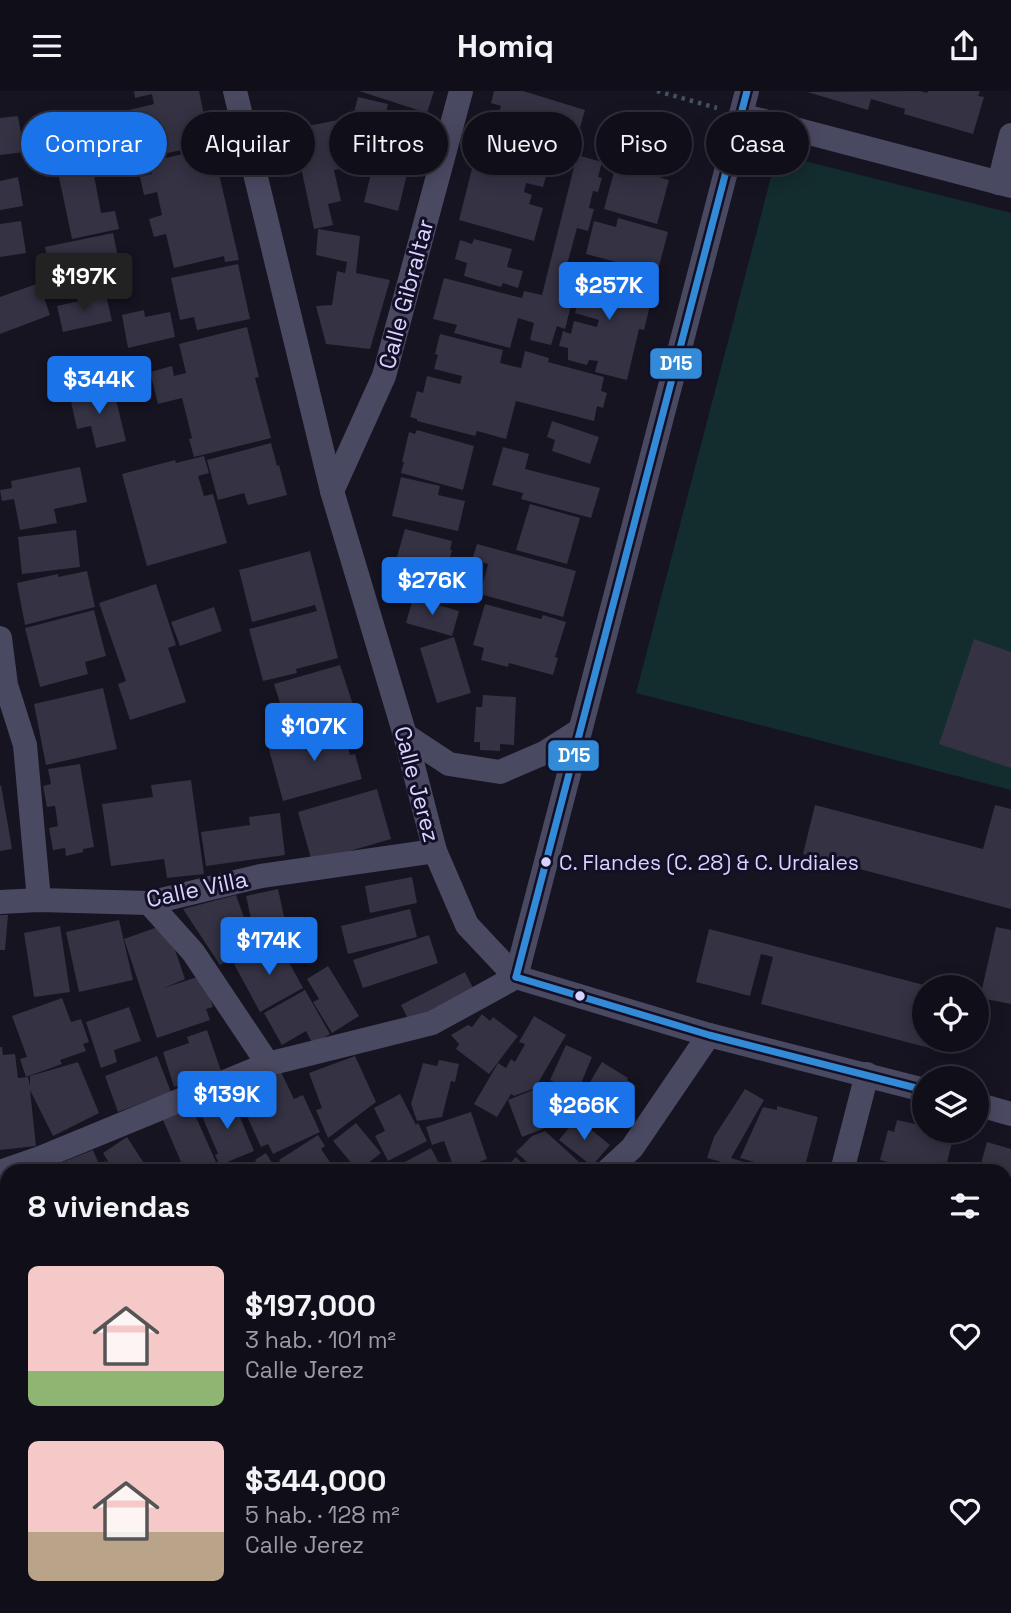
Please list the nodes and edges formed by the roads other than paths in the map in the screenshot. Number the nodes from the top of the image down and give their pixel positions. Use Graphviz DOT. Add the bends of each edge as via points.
graph roads {
  1 [pos="235,91"];
  2 [pos="461,91"];
  3 [pos="747,91"];
  4 [pos="742,112"];
  5 [pos="809,133"];
  6 [pos="1011,135"];
  7 [pos="725,175"];
  8 [pos="1005,184"];
  9 [pos="332,491"];
  10 [pos="0,638"];
  11 [pos="3,685"];
  12 [pos="580,730"];
  13 [pos="405,735"];
  14 [pos="435,851"];
  15 [pos="39,900"];
  16 [pos="0,902"];
  17 [pos="149,903"];
  18 [pos="516,977"];
  19 [pos="709,1035"];
  20 [pos="268,1064"];
  21 [pos="867,1074"];
  22 [pos="912,1087"];
  23 [pos="989,1108"];
  24 [pos="1011,1114"];
  25 [pos="39,1164"];
  26 [pos="615,1164"];
  27 [pos="844,1164"];
  1 -- 9 [label="street, Calle Jerez"];
  2 -- 9 [label="street, Calle Gibraltar" via="384,376"];
  3 -- 4 [label="street"];
  5 -- 8 [label="street"];
  6 -- 8 [label="street"];
  7 -- 12 [label="street"];
  9 -- 13 [label="street, Calle Jerez"];
  10 -- 11 [label="street"];
  11 -- 15 [label="street" via="25,744"];
  12 -- 13 [label="street" via="544,753 500,772 449,765"];
  12 -- 18 [label="street"];
  13 -- 14 [label="street, Calle Jerez"];
  14 -- 17 [label="street, Calle Villa" via="261,876"];
  14 -- 18 [label="street, Calle Jerez" via="467,925"];
  15 -- 16 [label="street, Calle Villa"];
  15 -- 17 [label="street, Calle Villa"];
  17 -- 20 [label="street" via="193,952"];
  18 -- 19 [label="street, Calle Jerez"];
  18 -- 20 [label="street" via="432,1023"];
  19 -- 21 [label="street, Calle Jerez"];
  19 -- 26 [label="street" via="632,1148"];
  20 -- 25 [label="street"];
  21 -- 22 [label="street, Calle Jerez"];
  21 -- 27 [label="street"];
  23 -- 24 [label="street"];
}
